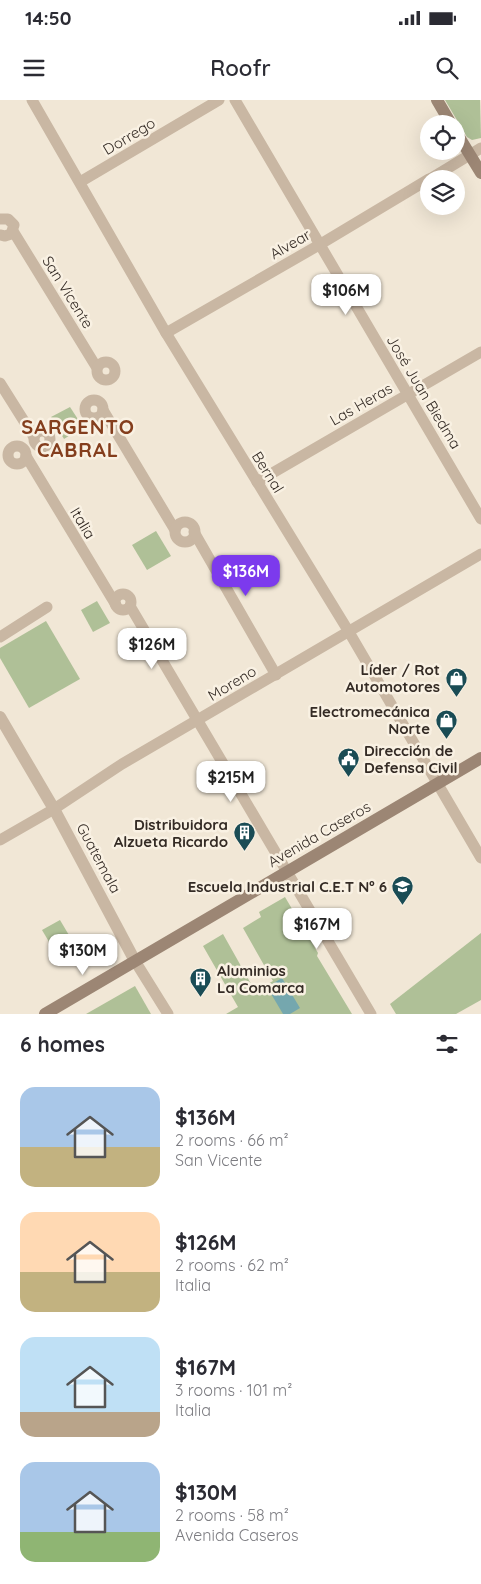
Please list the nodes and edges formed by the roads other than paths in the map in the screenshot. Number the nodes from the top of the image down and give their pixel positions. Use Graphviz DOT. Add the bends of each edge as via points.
graph roads {
  1 [pos="32,100"];
  2 [pos="219,100"];
  3 [pos="235,100"];
  4 [pos="437,100"];
  5 [pos="446,115"];
  6 [pos="465,141"];
  7 [pos="476,151"];
  8 [pos="444,170"];
  9 [pos="481,173"];
  10 [pos="80,182"];
  11 [pos="420,184"];
  12 [pos="0,219"];
  13 [pos="13,231"];
  14 [pos="0,235"];
  15 [pos="319,245"];
  16 [pos="166,333"];
  17 [pos="481,352"];
  18 [pos="97,368"];
  19 [pos="0,383"];
  20 [pos="408,394"];
  21 [pos="103,410"];
  22 [pos="34,437"];
  23 [pos="26,456"];
  24 [pos="257,482"];
  25 [pos="481,519"];
  26 [pos="481,554"];
  27 [pos="47,607"];
  28 [pos="349,632"];
  29 [pos="0,637"];
  30 [pos="276,675"];
  31 [pos="0,717"];
  32 [pos="197,721"];
  33 [pos="481,758"];
  34 [pos="437,784"];
  35 [pos="54,808"];
  36 [pos="0,840"];
  37 [pos="481,858"];
  38 [pos="286,872"];
  39 [pos="135,961"];
  40 [pos="45,1014"];
  41 [pos="168,1014"];
  42 [pos="370,1014"];
  1 -- 10 [label="street, Bernal"];
  2 -- 10 [label="street, Dorrego"];
  3 -- 15 [label="street, José Juan Biedma"];
  4 -- 5 [label="main road"];
  6 -- 7 [label="main road"];
  7 -- 8 [label="street, Alvear"];
  7 -- 9 [label="main road"];
  10 -- 16 [label="street, Bernal"];
  11 -- 15 [label="street, Alvear"];
  12 -- 13 [label="street, San Vicente" via="10,220 14,225"];
  13 -- 14 [label="street"];
  13 -- 18 [label="street, San Vicente"];
  15 -- 16 [label="street, Alvear"];
  15 -- 20 [label="street, José Juan Biedma"];
  16 -- 24 [label="street, Bernal"];
  17 -- 20 [label="street, Las Heras"];
  19 -- 22 [label="street"];
  20 -- 24 [label="street, Las Heras"];
  20 -- 25 [label="street, José Juan Biedma"];
  21 -- 30 [label="street" via="175,530 176,538 184,542 192,538 194,532"];
  23 -- 32 [label="street, Italia" via="116,605 117,598 123,595 129,598 130,606"];
  24 -- 28 [label="street, Bernal"];
  26 -- 28 [label="street, Moreno"];
  27 -- 29 [label="street"];
  28 -- 30 [label="street, Moreno"];
  28 -- 34 [label="street, Bernal"];
  30 -- 32 [label="street, Moreno"];
  31 -- 35 [label="street, Guatemala"];
  32 -- 35 [label="street, Moreno"];
  32 -- 38 [label="street, Italia"];
  33 -- 34 [label="main road, Avenida Caseros"];
  34 -- 37 [label="street, Bernal"];
  34 -- 38 [label="main road, Avenida Caseros"];
  35 -- 36 [label="street, Moreno"];
  35 -- 39 [label="street, Guatemala"];
  38 -- 39 [label="main road, Avenida Caseros"];
  38 -- 42 [label="street, Italia"];
  39 -- 40 [label="main road, Avenida Caseros"];
  39 -- 41 [label="street, Guatemala"];
}
